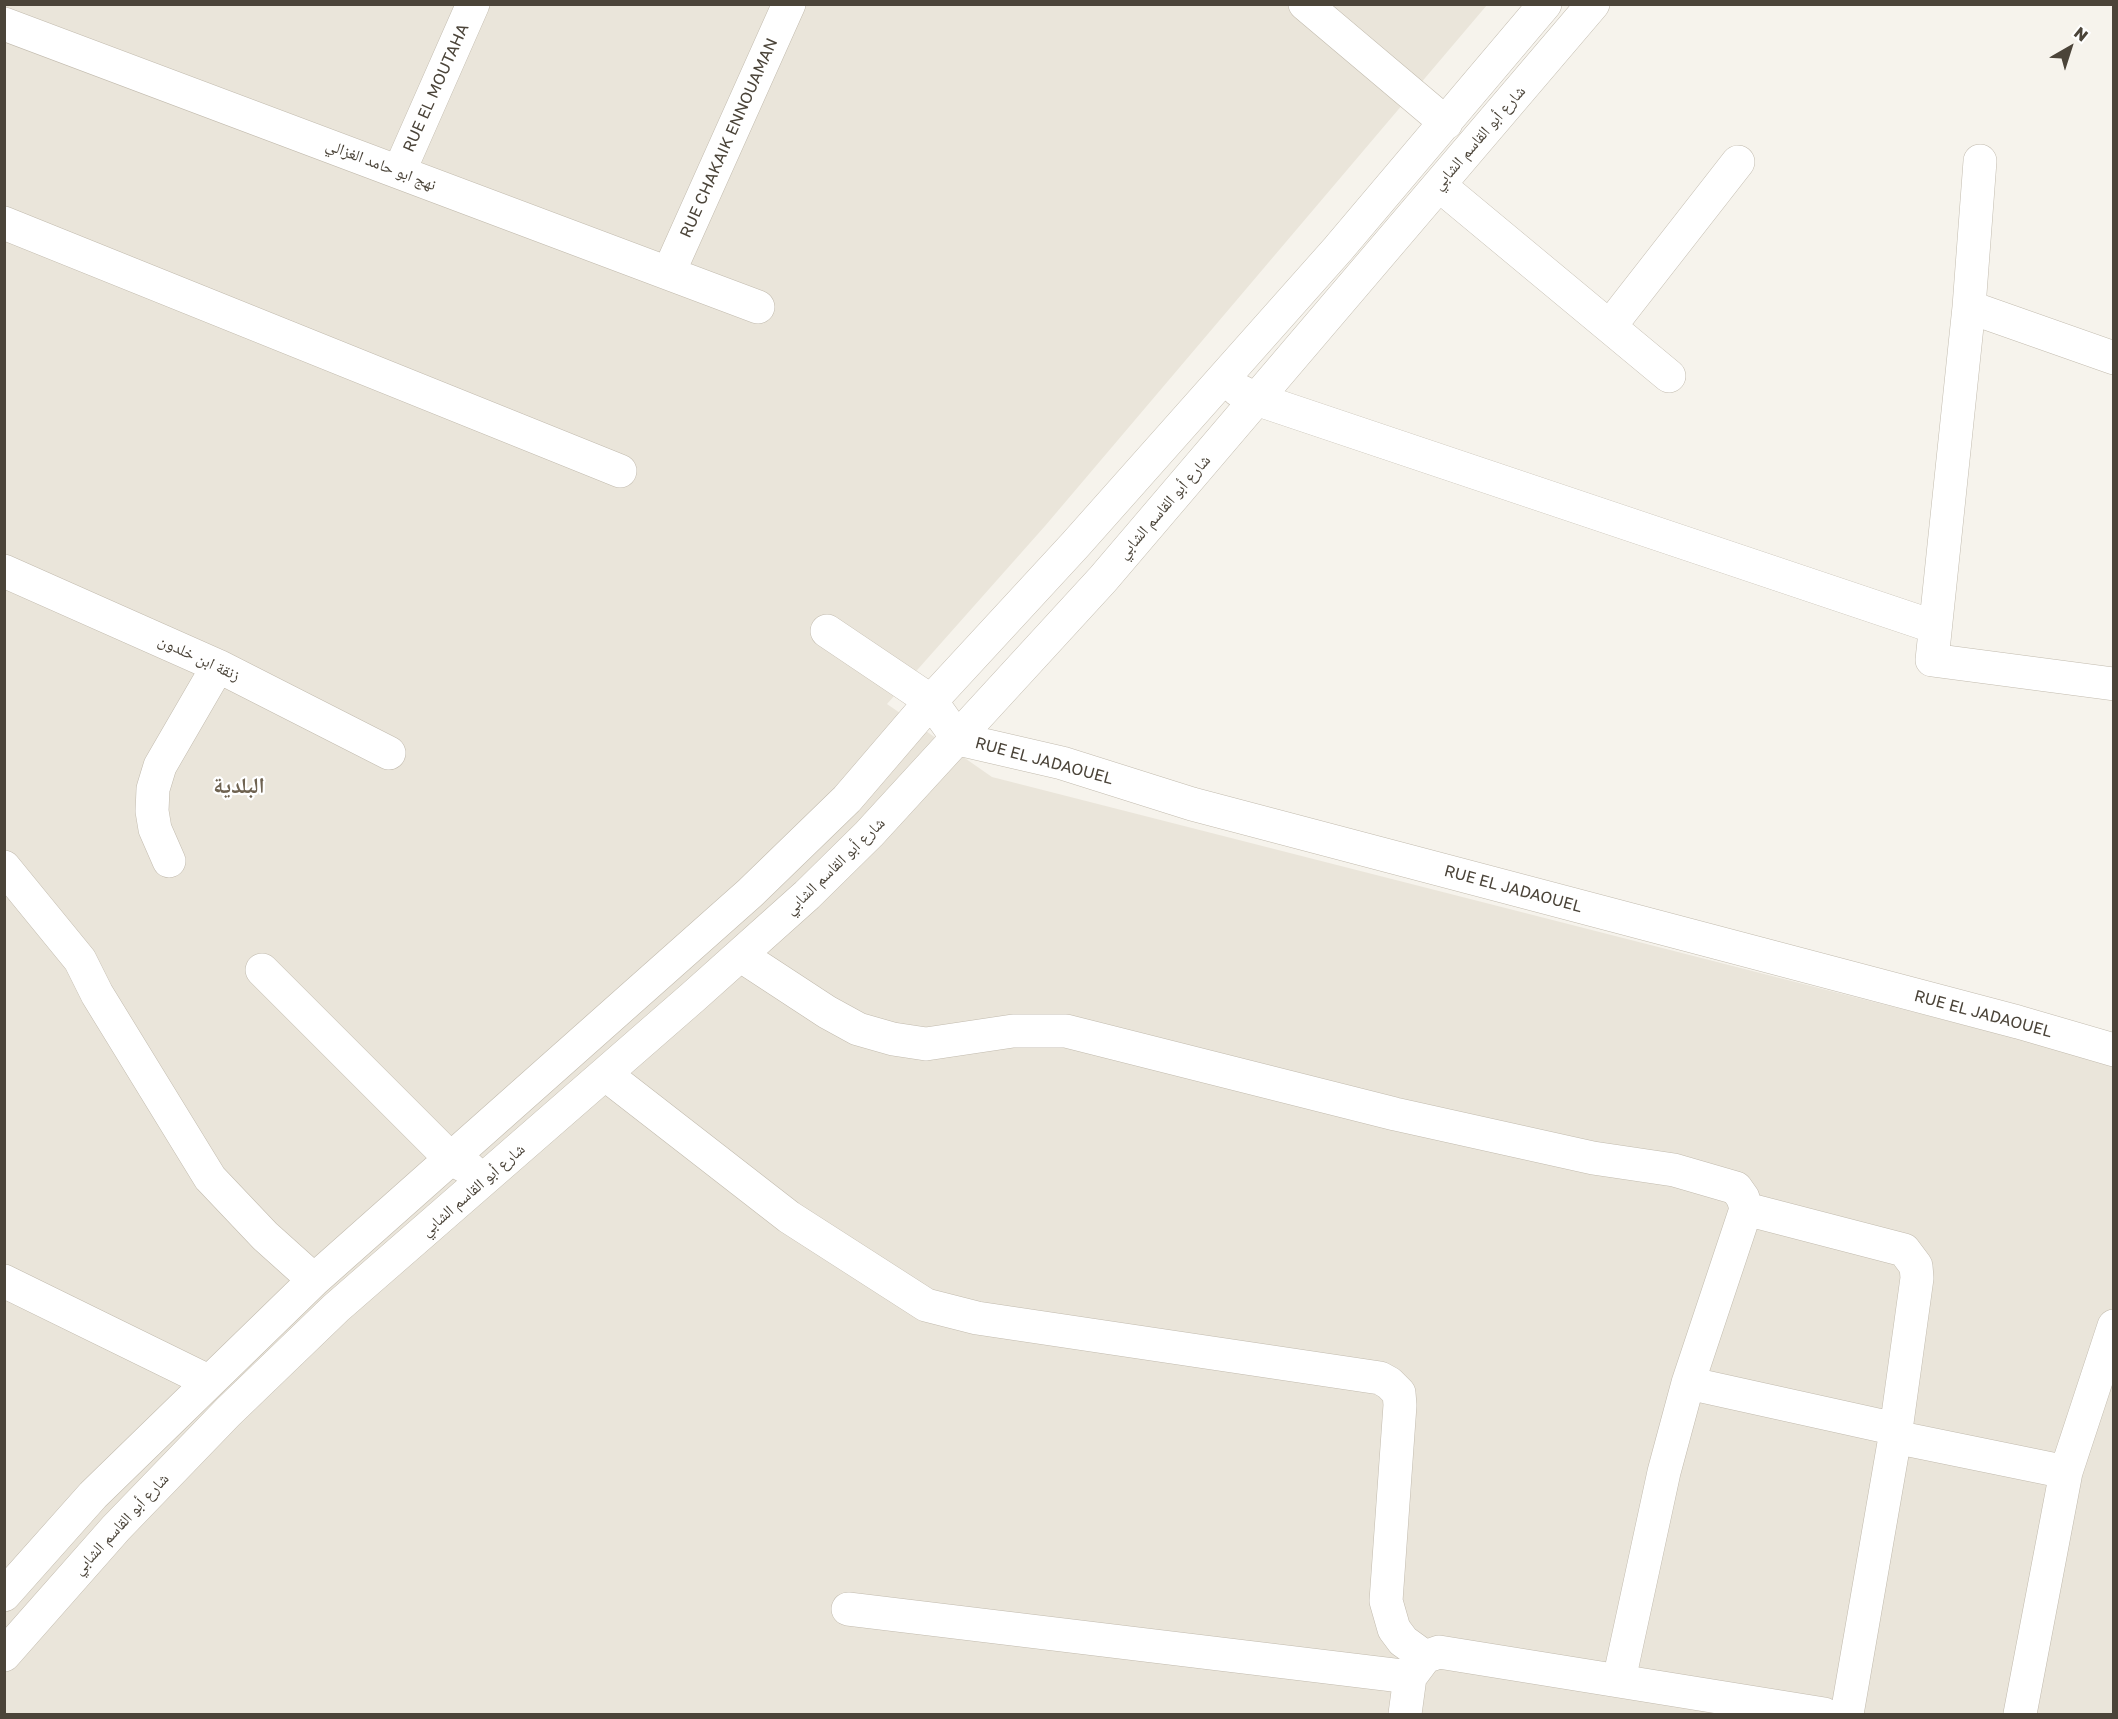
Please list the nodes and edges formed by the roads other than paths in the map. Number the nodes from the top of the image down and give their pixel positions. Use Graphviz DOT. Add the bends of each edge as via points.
graph roads {
  1 [pos="473,4"];
  2 [pos="789,4"];
  3 [pos="1305,4"];
  4 [pos="1545,4"];
  5 [pos="1593,4"];
  6 [pos="4,24"];
  7 [pos="1446,123"];
  8 [pos="1980,161"];
  9 [pos="1738,162"];
  10 [pos="399,171"];
  11 [pos="1439,185"];
  12 [pos="4,223"];
  13 [pos="669,272"];
  14 [pos="758,307"];
  15 [pos="1969,307"];
  16 [pos="1610,326"];
  17 [pos="2114,358"];
  18 [pos="1669,376"];
  19 [pos="1221,380"];
  20 [pos="1256,399"];
  21 [pos="620,471"];
  22 [pos="4,571"];
  23 [pos="1935,627"];
  24 [pos="827,631"];
  25 [pos="218,666"];
  26 [pos="2114,684"];
  27 [pos="931,701"];
  28 [pos="958,739"];
  29 [pos="390,753"];
  30 [pos="168,861"];
  31 [pos="9,886"];
  32 [pos="740,955"];
  33 [pos="262,970"];
  34 [pos="2114,1050"];
  35 [pos="605,1074"];
  36 [pos="451,1159"];
  37 [pos="487,1178"];
  38 [pos="1746,1209"];
  39 [pos="314,1280"];
  40 [pos="4,1281"];
  41 [pos="2114,1326"];
  42 [pos="208,1381"];
  43 [pos="1688,1383"];
  44 [pos="1896,1433"];
  45 [pos="2066,1472"];
  46 [pos="4,1595"];
  47 [pos="848,1609"];
  48 [pos="4,1655"];
  49 [pos="1417,1667"];
  50 [pos="1619,1680"];
  51 [pos="1406,1714"];
  52 [pos="1824,1714"];
  53 [pos="1847,1714"];
  54 [pos="2020,1714"];
  1 -- 10 [label="street, RUE EL MOUTAHA"];
  2 -- 13 [label="street, RUE CHAKAIK ENNOUAMAN"];
  3 -- 7 [label="street"];
  4 -- 7 [label="street"];
  5 -- 11 [label="street, شارع أبو القاسم الشابي"];
  6 -- 10 [label="street, نهج ابو حامد الغزالي"];
  7 -- 19 [label="street"];
  8 -- 15 [label="street"];
  9 -- 16 [label="street"];
  10 -- 13 [label="street, نهج ابو حامد الغزالي"];
  11 -- 16 [label="street"];
  11 -- 20 [label="street, شارع أبو القاسم الشابي"];
  12 -- 21 [label="street"];
  13 -- 14 [label="street, نهج ابو حامد الغزالي"];
  15 -- 17 [label="street"];
  15 -- 23 [label="street"];
  16 -- 18 [label="street"];
  19 -- 20 [label="street"];
  19 -- 27 [label="street"];
  20 -- 23 [label="street"];
  20 -- 28 [label="street, شارع أبو القاسم الشابي"];
  22 -- 25 [label="street, زنقة ابن خلدون"];
  23 -- 26 [label="street" via="1932,660"];
  24 -- 27 [label="street"];
  25 -- 29 [label="street, زنقة ابن خلدون"];
  25 -- 30 [label="street" via="160,766 153,789 152,811"];
  27 -- 28 [label="street, RUE EL JADAOUEL"];
  27 -- 36 [label="street" via="848,799 805,841"];
  28 -- 32 [label="street, شارع أبو القاسم الشابي" via="807,895"];
  28 -- 34 [label="street, RUE EL JADAOUEL" via="1062,763 1203,807"];
  31 -- 39 [label="street" via="80,960 210,1178"];
  32 -- 35 [label="street, شارع أبو القاسم الشابي"];
  32 -- 38 [label="street" via="827,1012 858,1029 893,1039 926,1044 1013,1031 1066,1031 1395,1114 1593,1158 1684,1172 1736,1188"];
  33 -- 36 [label="street"];
  35 -- 37 [label="street, شارع أبو القاسم الشابي"];
  35 -- 49 [label="street" via="789,1217 926,1305 1000,1322 1380,1378 1389,1383 1399,1394 1400,1405 1386,1601 1394,1629"];
  36 -- 37 [label="street"];
  36 -- 39 [label="street"];
  37 -- 48 [label="street, شارع أبو القاسم الشابي" via="336,1308 228,1412 72,1575"];
  38 -- 43 [label="street"];
  38 -- 44 [label="street" via="1904,1250 1912,1257 1917,1278"];
  39 -- 42 [label="street"];
  40 -- 42 [label="street"];
  41 -- 45 [label="street"];
  42 -- 46 [label="street" via="93,1495"];
  43 -- 44 [label="street"];
  43 -- 50 [label="street" via="1664,1472"];
  44 -- 45 [label="street"];
  44 -- 53 [label="street"];
  45 -- 54 [label="street"];
  47 -- 49 [label="street"];
  49 -- 50 [label="street" via="1439,1652"];
  49 -- 51 [label="street"];
  50 -- 52 [label="street"];
}
